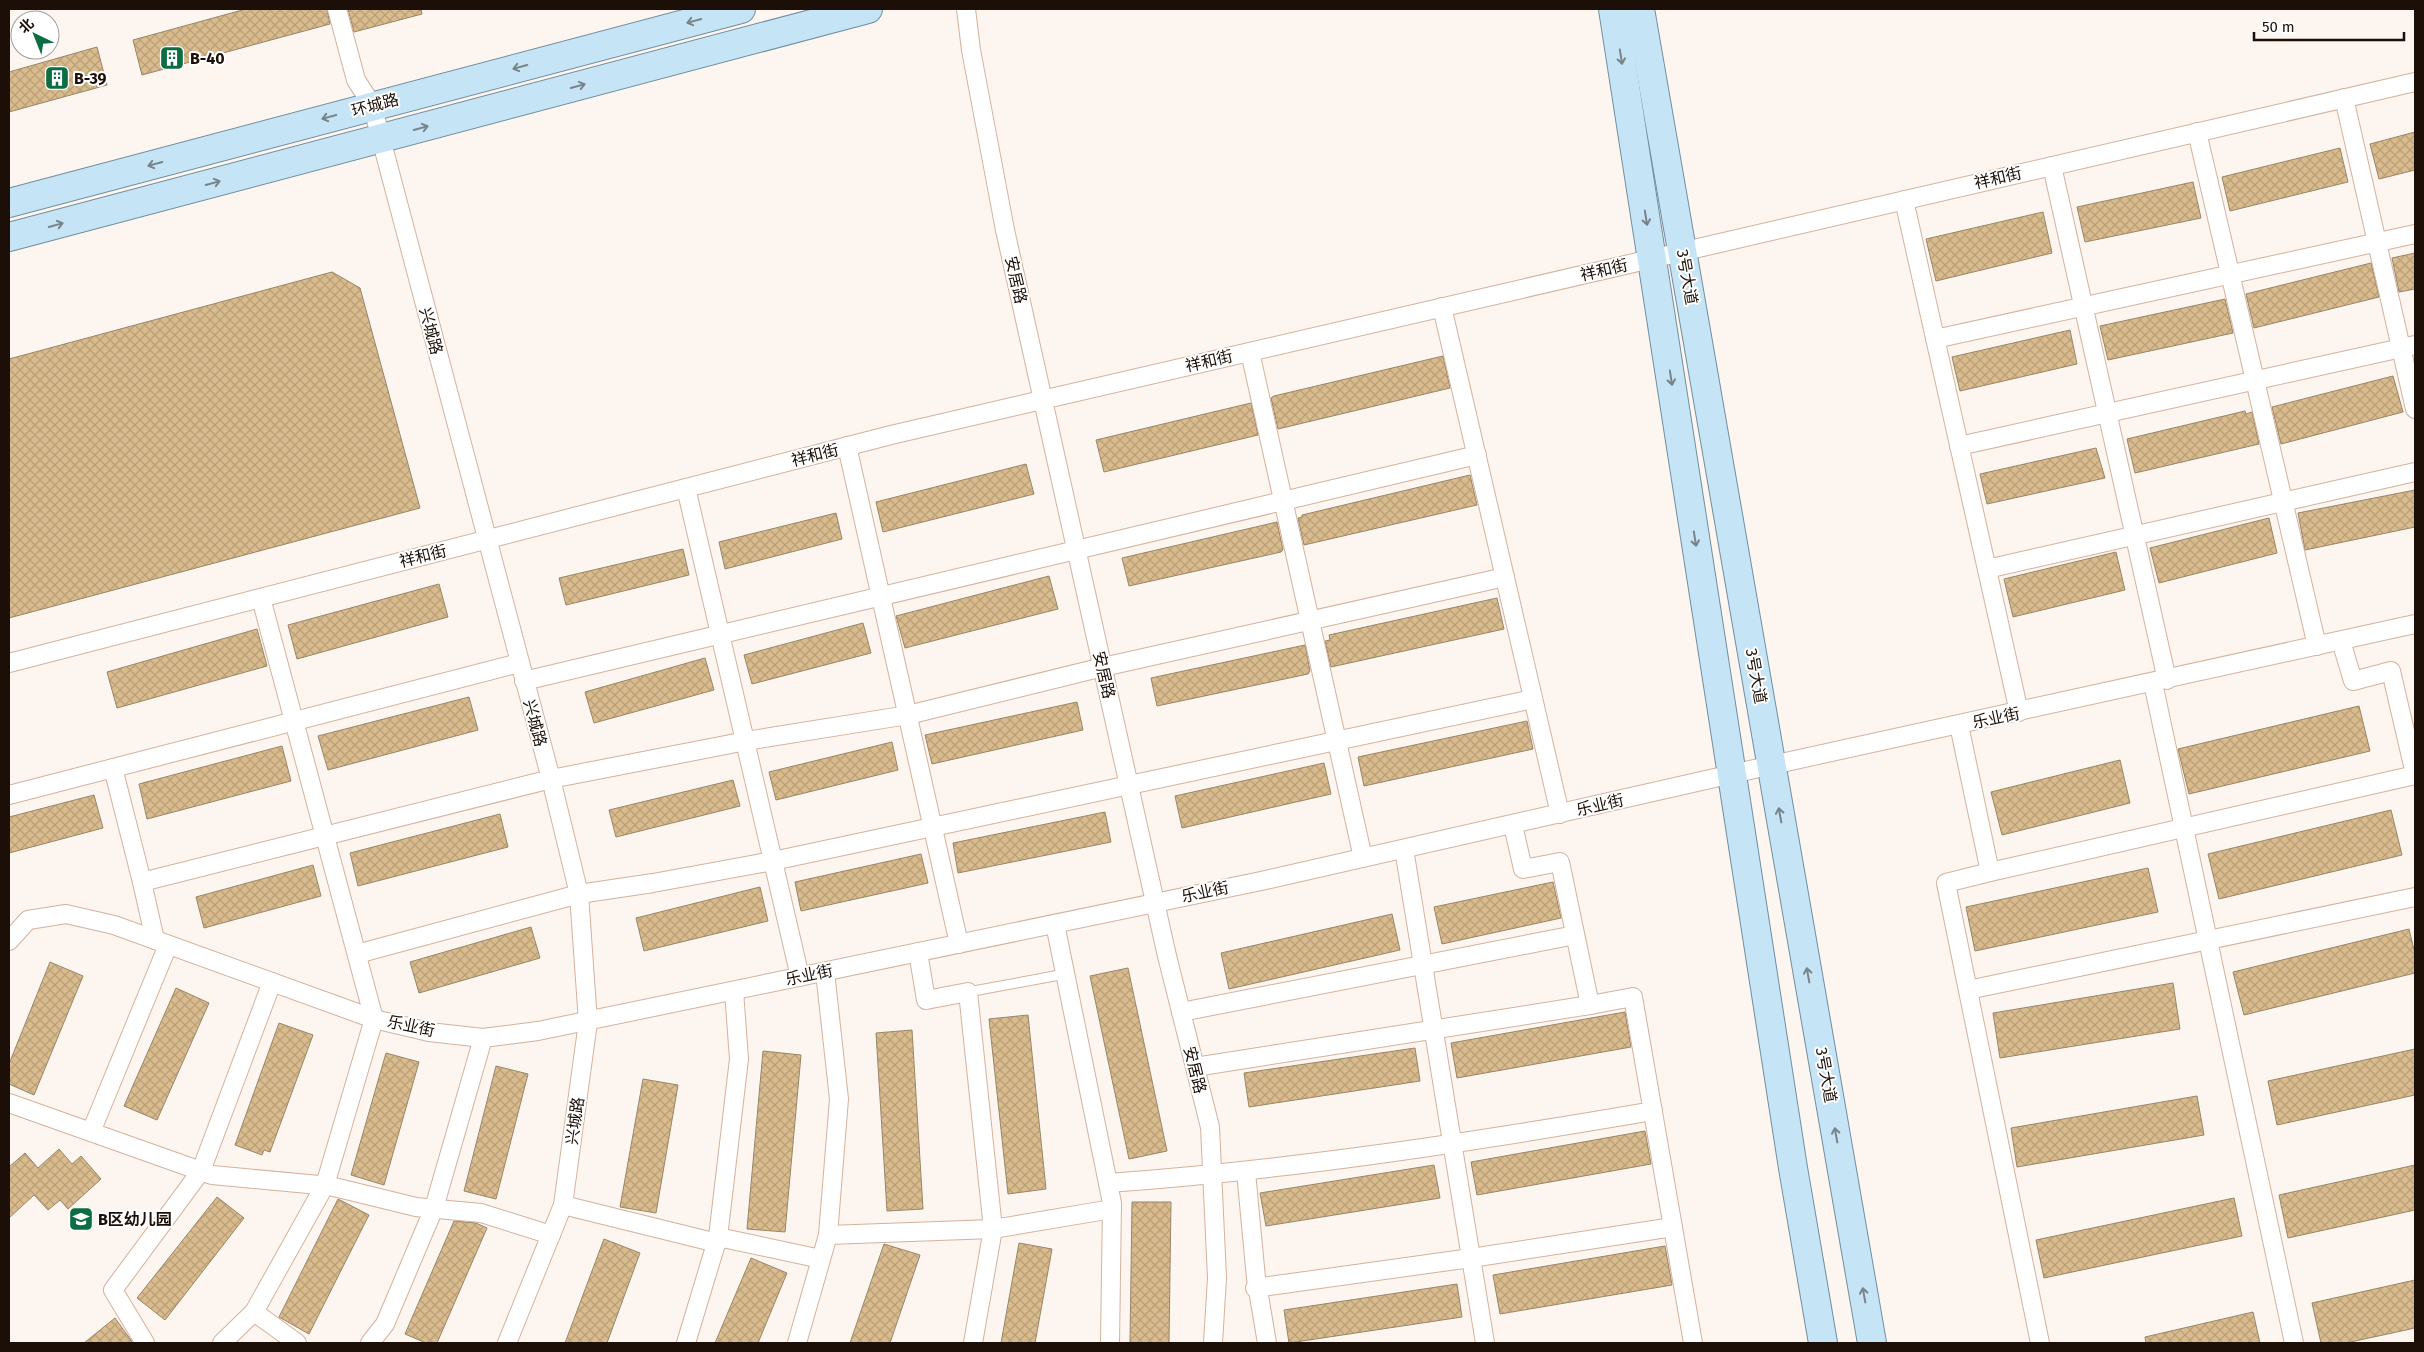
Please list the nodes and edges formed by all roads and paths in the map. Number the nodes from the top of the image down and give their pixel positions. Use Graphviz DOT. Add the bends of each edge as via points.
graph roads {
  1 [pos="337,9"];
  2 [pos="741,9"];
  3 [pos="868,9"];
  4 [pos="966,9"];
  5 [pos="1613,9"];
  6 [pos="1640,9"];
  7 [pos="2415,82"];
  8 [pos="2344,98"];
  9 [pos="372,105"];
  10 [pos="2197,132"];
  11 [pos="380,139"];
  12 [pos="2052,166"];
  13 [pos="1904,200"];
  14 [pos="9,203"];
  15 [pos="2415,234"];
  16 [pos="9,237"];
  17 [pos="2377,243"];
  18 [pos="1682,251"];
  19 [pos="1652,258"];
  20 [pos="2230,275"];
  21 [pos="2084,306"];
  22 [pos="1442,307"];
  23 [pos="1935,339"];
  24 [pos="2408,347"];
  25 [pos="1250,352"];
  26 [pos="2255,380"];
  27 [pos="1043,400"];
  28 [pos="2415,409"];
  29 [pos="2108,414"];
  30 [pos="848,446"];
  31 [pos="1959,446"];
  32 [pos="1477,456"];
  33 [pos="2415,472"];
  34 [pos="686,488"];
  35 [pos="1283,501"];
  36 [pos="2283,502"];
  37 [pos="2135,536"];
  38 [pos="486,540"];
  39 [pos="1076,549"];
  40 [pos="1987,569"];
  41 [pos="1505,577"];
  42 [pos="881,595"];
  43 [pos="261,598"];
  44 [pos="1310,621"];
  45 [pos="2415,624"];
  46 [pos="720,633"];
  47 [pos="2341,641"];
  48 [pos="2317,646"];
  49 [pos="9,663"];
  50 [pos="519,663"];
  51 [pos="1103,667"];
  52 [pos="524,680"];
  53 [pos="2160,681"];
  54 [pos="1533,699"];
  55 [pos="2019,712"];
  56 [pos="908,715"];
  57 [pos="294,721"];
  58 [pos="1959,726"];
  59 [pos="746,741"];
  60 [pos="1337,741"];
  61 [pos="1772,766"];
  62 [pos="113,768"];
  63 [pos="2415,775"];
  64 [pos="1732,776"];
  65 [pos="550,779"];
  66 [pos="1129,786"];
  67 [pos="9,795"];
  68 [pos="1560,814"];
  69 [pos="1513,825"];
  70 [pos="933,828"];
  71 [pos="2184,828"];
  72 [pos="325,835"];
  73 [pos="1404,849"];
  74 [pos="1363,858"];
  75 [pos="773,861"];
  76 [pos="1990,872"];
  77 [pos="142,882"];
  78 [pos="579,894"];
  79 [pos="2415,897"];
  80 [pos="1155,903"];
  81 [pos="1055,924"];
  82 [pos="1575,935"];
  83 [pos="2207,939"];
  84 [pos="9,941"];
  85 [pos="161,942"];
  86 [pos="959,944"];
  87 [pos="918,952"];
  88 [pos="357,954"];
  89 [pos="1423,965"];
  90 [pos="825,972"];
  91 [pos="1065,974"];
  92 [pos="800,977"];
  93 [pos="272,982"];
  94 [pos="1968,990"];
  95 [pos="734,991"];
  96 [pos="968,992"];
  97 [pos="1590,1005"];
  98 [pos="1181,1012"];
  99 [pos="374,1019"];
  100 [pos="588,1022"];
  101 [pos="1433,1029"];
  102 [pos="483,1038"];
  103 [pos="1195,1067"];
  104 [pos="9,1103"];
  105 [pos="1653,1111"];
  106 [pos="91,1132"];
  107 [pos="1452,1145"];
  108 [pos="202,1172"];
  109 [pos="1246,1172"];
  110 [pos="1212,1176"];
  111 [pos="1108,1183"];
  112 [pos="326,1185"];
  113 [pos="563,1205"];
  114 [pos="434,1208"];
  115 [pos="1112,1210"];
  116 [pos="1673,1227"];
  117 [pos="993,1229"];
  118 [pos="828,1234"];
  119 [pos="551,1235"];
  120 [pos="718,1240"];
  121 [pos="1471,1258"];
  122 [pos="821,1259"];
  123 [pos="1256,1288"];
  124 [pos="254,1312"];
  125 [pos="145,1343"];
  126 [pos="222,1343"];
  127 [pos="297,1343"];
  128 [pos="370,1343"];
  129 [pos="507,1343"];
  130 [pos="686,1343"];
  131 [pos="796,1343"];
  132 [pos="974,1343"];
  133 [pos="1110,1343"];
  134 [pos="1213,1343"];
  135 [pos="1267,1343"];
  136 [pos="1485,1343"];
  137 [pos="1693,1343"];
  138 [pos="1823,1343"];
  139 [pos="1872,1343"];
  140 [pos="2040,1343"];
  141 [pos="2294,1343"];
  1 -- 9 [label="street, 兴城路" via="356,80"];
  2 -- 9 [label="main road, 环城路, one-way"];
  11 -- 3 [label="main road, one-way"];
  4 -- 27 [label="street, 安居路" via="1003,220"];
  5 -- 19 [label="main road, 3号大道, one-way"];
  6 -- 18 [label="main road, 3号大道"];
  7 -- 8 [label="street, 祥和街"];
  8 -- 10 [label="street, 祥和街"];
  8 -- 17 [label="street"];
  9 -- 11 [label="street, 兴城路"];
  9 -- 14 [label="main road, 环城路, one-way"];
  10 -- 12 [label="street, 祥和街"];
  10 -- 20 [label="street"];
  16 -- 11 [label="main road, one-way"];
  11 -- 38 [label="street, 兴城路"];
  12 -- 13 [label="street, 祥和街"];
  12 -- 21 [label="street"];
  13 -- 18 [label="street, 祥和街"];
  13 -- 23 [label="street"];
  15 -- 17 [label="street"];
  17 -- 20 [label="street"];
  17 -- 24 [label="street"];
  18 -- 19 [label="street, 祥和街"];
  18 -- 61 [label="main road, 3号大道"];
  19 -- 22 [label="street, 祥和街"];
  19 -- 64 [label="main road, 3号大道, one-way"];
  20 -- 21 [label="street"];
  20 -- 26 [label="street"];
  21 -- 23 [label="street"];
  21 -- 29 [label="street"];
  22 -- 25 [label="street, 祥和街"];
  22 -- 32 [label="street"];
  23 -- 31 [label="street"];
  24 -- 26 [label="street"];
  24 -- 28 [label="street"];
  25 -- 27 [label="street, 祥和街"];
  25 -- 35 [label="street"];
  26 -- 29 [label="street"];
  26 -- 36 [label="street"];
  27 -- 30 [label="street, 祥和街"];
  27 -- 39 [label="street, 安居路"];
  29 -- 31 [label="street"];
  29 -- 37 [label="street"];
  30 -- 34 [label="street, 祥和街"];
  30 -- 42 [label="street"];
  31 -- 40 [label="street"];
  32 -- 35 [label="street"];
  32 -- 41 [label="street"];
  33 -- 36 [label="street"];
  34 -- 38 [label="street, 祥和街"];
  34 -- 46 [label="street"];
  35 -- 39 [label="street"];
  35 -- 44 [label="street"];
  36 -- 37 [label="street"];
  36 -- 48 [label="street"];
  37 -- 40 [label="street"];
  37 -- 53 [label="street"];
  38 -- 43 [label="street, 祥和街"];
  38 -- 50 [label="street, 兴城路"];
  39 -- 42 [label="street"];
  39 -- 51 [label="street, 安居路"];
  40 -- 55 [label="street"];
  41 -- 44 [label="street"];
  41 -- 54 [label="street"];
  42 -- 46 [label="street"];
  42 -- 56 [label="street"];
  43 -- 49 [label="street, 祥和街"];
  43 -- 57 [label="street"];
  44 -- 51 [label="street"];
  44 -- 60 [label="street"];
  45 -- 47 [label="street, 乐业街"];
  46 -- 52 [label="street"];
  46 -- 59 [label="street"];
  47 -- 48 [label="street, 乐业街"];
  47 -- 63 [label="street" via="2352,681 2391,671"];
  48 -- 53 [label="street, 乐业街"];
  50 -- 52 [label="street, 兴城路"];
  50 -- 57 [label="street"];
  51 -- 56 [label="street"];
  51 -- 66 [label="street, 安居路"];
  52 -- 65 [label="street, 兴城路"];
  53 -- 55 [label="street, 乐业街"];
  53 -- 71 [label="street"];
  54 -- 60 [label="street"];
  54 -- 68 [label="street"];
  55 -- 58 [label="street, 乐业街"];
  56 -- 59 [label="street"];
  56 -- 70 [label="street"];
  57 -- 62 [label="street"];
  57 -- 72 [label="street"];
  58 -- 61 [label="street, 乐业街"];
  58 -- 76 [label="street"];
  59 -- 65 [label="street"];
  59 -- 75 [label="street"];
  60 -- 66 [label="street"];
  60 -- 74 [label="street"];
  61 -- 64 [label="street, 乐业街"];
  139 -- 61 [label="main road, 3号大道, one-way"];
  62 -- 67 [label="street"];
  62 -- 77 [label="street"];
  63 -- 71 [label="street"];
  64 -- 68 [label="street, 乐业街"];
  64 -- 138 [label="main road, 3号大道"];
  65 -- 72 [label="street"];
  65 -- 78 [label="street, 兴城路"];
  66 -- 70 [label="street"];
  66 -- 80 [label="street, 安居路"];
  68 -- 69 [label="street, 乐业街"];
  69 -- 73 [label="street, 乐业街"];
  69 -- 82 [label="street" via="1523,869 1560,862"];
  70 -- 75 [label="street"];
  70 -- 86 [label="street"];
  71 -- 76 [label="street"];
  71 -- 83 [label="street"];
  72 -- 77 [label="street"];
  72 -- 88 [label="street"];
  73 -- 74 [label="street, 乐业街"];
  73 -- 89 [label="street"];
  74 -- 80 [label="street, 乐业街"];
  75 -- 78 [label="street"];
  75 -- 92 [label="street"];
  76 -- 94 [label="street" via="1946,883"];
  77 -- 85 [label="street"];
  78 -- 88 [label="street"];
  78 -- 100 [label="street, 兴城路"];
  79 -- 83 [label="street"];
  80 -- 81 [label="street, 乐业街"];
  80 -- 98 [label="street, 安居路"];
  81 -- 86 [label="street, 乐业街"];
  81 -- 91 [label="street"];
  82 -- 89 [label="street"];
  82 -- 97 [label="street"];
  83 -- 94 [label="street"];
  83 -- 141 [label="street"];
  84 -- 85 [label="street, 乐业街" via="28,920 66,914 114,925"];
  85 -- 93 [label="street, 乐业街"];
  85 -- 106 [label="street"];
  86 -- 87 [label="street, 乐业街"];
  87 -- 90 [label="street, 乐业街"];
  87 -- 96 [label="street" via="926,1000"];
  88 -- 99 [label="street"];
  89 -- 98 [label="street"];
  89 -- 101 [label="street"];
  90 -- 92 [label="street, 乐业街"];
  90 -- 118 [label="street" via="839,1099"];
  91 -- 96 [label="lane"];
  91 -- 111 [label="street"];
  92 -- 95 [label="street, 乐业街"];
  93 -- 99 [label="street, 乐业街"];
  93 -- 108 [label="street"];
  94 -- 140 [label="street"];
  95 -- 100 [label="street, 乐业街"];
  95 -- 120 [label="street" via="739,1059"];
  96 -- 117 [label="street"];
  97 -- 101 [label="street"];
  97 -- 105 [label="street" via="1633,997"];
  98 -- 103 [label="street, 安居路"];
  99 -- 102 [label="street, 乐业街" via="429,1032"];
  99 -- 112 [label="street"];
  100 -- 102 [label="street, 乐业街"];
  100 -- 113 [label="street, 兴城路"];
  101 -- 103 [label="street"];
  101 -- 107 [label="street"];
  102 -- 114 [label="street"];
  103 -- 110 [label="street, 安居路" via="1210,1127"];
  104 -- 106 [label="street"];
  105 -- 107 [label="street"];
  105 -- 116 [label="street"];
  106 -- 108 [label="street"];
  107 -- 109 [label="street"];
  107 -- 121 [label="street"];
  108 -- 112 [label="street"];
  108 -- 125 [label="street" via="113,1290"];
  109 -- 110 [label="street"];
  109 -- 123 [label="street"];
  110 -- 111 [label="street"];
  110 -- 134 [label="street, 安居路" via="1216,1278"];
  111 -- 115 [label="street"];
  112 -- 114 [label="street"];
  112 -- 124 [label="street"];
  113 -- 119 [label="street, 兴城路"];
  113 -- 120 [label="street"];
  114 -- 119 [label="street" via="481,1213"];
  114 -- 128 [label="street" via="385,1324"];
  115 -- 117 [label="street"];
  115 -- 133 [label="street"];
  116 -- 121 [label="street"];
  116 -- 137 [label="street"];
  117 -- 118 [label="street"];
  117 -- 132 [label="street"];
  118 -- 122 [label="street"];
  119 -- 129 [label="street, 兴城路"];
  120 -- 122 [label="street"];
  120 -- 130 [label="street"];
  121 -- 123 [label="street"];
  121 -- 136 [label="street"];
  122 -- 131 [label="street"];
  123 -- 135 [label="street"];
  124 -- 126 [label="street"];
  124 -- 127 [label="street"];
}
